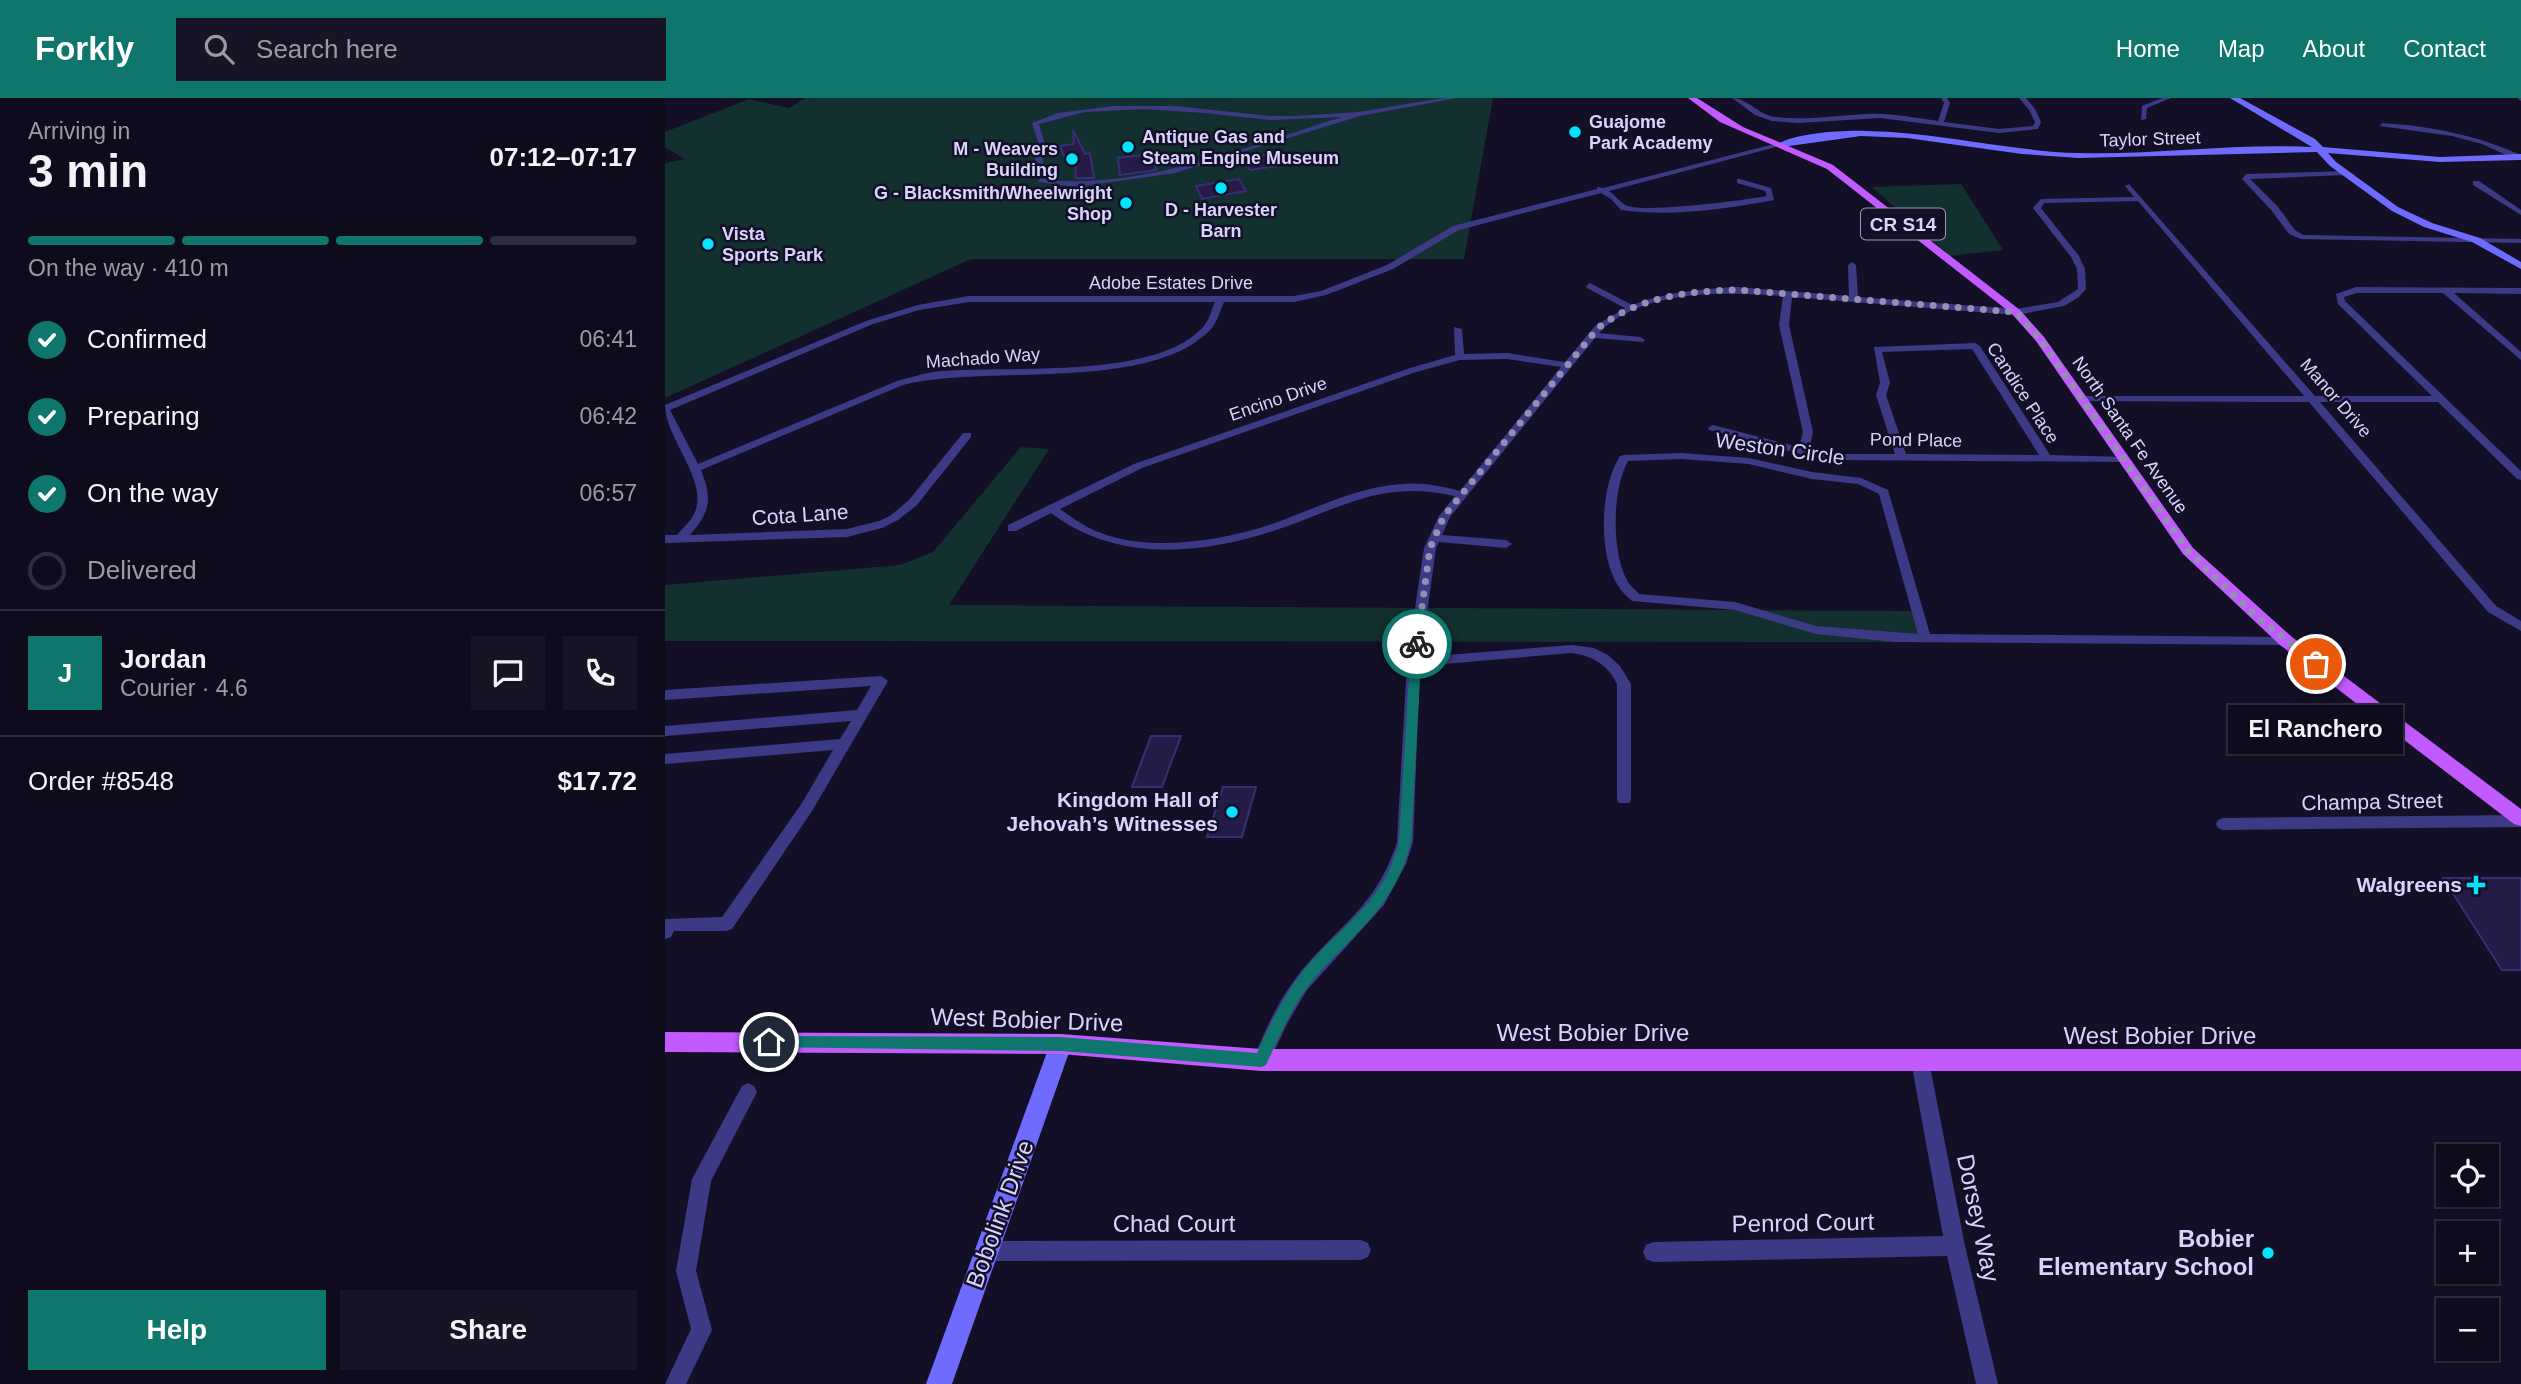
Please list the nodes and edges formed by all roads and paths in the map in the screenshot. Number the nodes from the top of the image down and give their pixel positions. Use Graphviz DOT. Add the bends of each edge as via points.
graph roads {
  1 [pos="1454,98"];
  2 [pos="1692,98"];
  3 [pos="1735,98"];
  4 [pos="1944,98"];
  5 [pos="2022,98"];
  6 [pos="2168,98"];
  7 [pos="2234,98"];
  8 [pos="1359,114"];
  9 [pos="2143,119"];
  10 [pos="1941,122"];
  11 [pos="2382,125"];
  12 [pos="1976,127"];
  13 [pos="1782,144"];
  14 [pos="1972,145"];
  15 [pos="2321,150"];
  16 [pos="2520,157"];
  17 [pos="2345,173"];
  18 [pos="1740,181"];
  19 [pos="2476,183"];
  20 [pos="2129,186"];
  21 [pos="1600,189"];
  22 [pos="2140,199"];
  23 [pos="2521,213"];
  24 [pos="2476,241"];
  25 [pos="2521,242"];
  26 [pos="1852,265"];
  27 [pos="2521,266"];
  28 [pos="1590,286"];
  29 [pos="2446,291"];
  30 [pos="2521,291"];
  31 [pos="1788,295"];
  32 [pos="1221,299"];
  33 [pos="1854,300"];
  34 [pos="1631,308"];
  35 [pos="2016,312"];
  36 [pos="1457,329"];
  37 [pos="1593,335"];
  38 [pos="1640,340"];
  39 [pos="1460,357"];
  40 [pos="2521,357"];
  41 [pos="1568,365"];
  42 [pos="2081,398"];
  43 [pos="2313,398"];
  44 [pos="2442,398"];
  45 [pos="665,410"];
  46 [pos="1713,428"];
  47 [pos="967,435"];
  48 [pos="1804,451"];
  49 [pos="1902,458"];
  50 [pos="2047,459"];
  51 [pos="2123,459"];
  52 [pos="694,469"];
  53 [pos="2521,477"];
  54 [pos="1464,495"];
  55 [pos="1053,509"];
  56 [pos="1012,528"];
  57 [pos="1433,538"];
  58 [pos="679,540"];
  59 [pos="665,541"];
  60 [pos="1506,544"];
  61 [pos="2521,626"];
  62 [pos="1925,637"];
  63 [pos="2286,641"];
  64 [pos="1414,662"];
  65 [pos="665,695"];
  66 [pos="860,715"];
  67 [pos="665,731"];
  68 [pos="842,744"];
  69 [pos="665,759"];
  70 [pos="1624,799"];
  71 [pos="2521,820"];
  72 [pos="2223,824"];
  73 [pos="665,932"];
  74 [pos="665,1042"];
  75 [pos="1061,1044"];
  76 [pos="1261,1060"];
  77 [pos="2521,1060"];
  78 [pos="1920,1061"];
  79 [pos="748,1092"];
  80 [pos="1955,1245"];
  81 [pos="1361,1250"];
  82 [pos="987,1251"];
  83 [pos="1653,1252"];
  84 [pos="675,1384"];
  85 [pos="939,1384"];
  86 [pos="1987,1384"];
  1 -- 8 [label="street"];
  2 -- 13 [label="main road, North Santa Fe Avenue / CR S14" via="1726,120"];
  3 -- 10 [label="street" via="1769,118 1882,116"];
  4 -- 10 [label="street" via="1947,103"];
  5 -- 12 [label="street" via="2032,108 2036,128"];
  6 -- 9 [label="street" via="2144,107"];
  7 -- 15 [label="main road"];
  8 -- 8 [label="street" via="1175,171 1076,185 1042,182 1049,169 1040,164 1042,144 1035,123 1072,110 1127,102 1258,117"];
  10 -- 12 [label="street"];
  11 -- 16 [label="street" via="2465,135"];
  12 -- 14 [label="street"];
  13 -- 14 [label="main road, Taylor Street" via="1863,133"];
  13 -- 21 [label="street, Adobe Estates Drive"];
  13 -- 35 [label="main road, North Santa Fe Avenue / CR S14" via="1830,167"];
  14 -- 15 [label="main road, Taylor Street" via="2104,156"];
  15 -- 16 [label="main road, Taylor Street" via="2446,159"];
  15 -- 17 [label="main road"];
  17 -- 24 [label="main road" via="2403,214"];
  17 -- 24 [label="street" via="2246,179 2291,232 2316,239"];
  18 -- 21 [label="street" via="1768,190 1771,198 1689,210 1649,210 1623,208"];
  19 -- 23 [label="street"];
  20 -- 22 [label="street, Manor Drive"];
  21 -- 32 [label="street, Adobe Estates Drive" via="1456,228 1390,267 1323,293 1294,299"];
  22 -- 35 [label="street" via="2041,201 2037,208 2075,256 2082,289 2063,304"];
  22 -- 43 [label="street, Manor Drive"];
  24 -- 25 [label="street"];
  24 -- 27 [label="main road"];
  26 -- 33 [label="street"];
  28 -- 34 [label="street"];
  29 -- 30 [label="street"];
  29 -- 40 [label="street"];
  29 -- 44 [label="street" via="2365,290 2339,296"];
  31 -- 33 [label="street"];
  31 -- 34 [label="street" via="1704,291"];
  31 -- 48 [label="street" via="1784,326 1808,432"];
  32 -- 45 [label="street, Adobe Estates Drive" via="969,299 923,305 880,317"];
  32 -- 52 [label="street, Machado Way" via="1207,327 1185,346 1157,358 1119,367 934,375 900,383"];
  33 -- 35 [label="street"];
  34 -- 37 [label="street"];
  35 -- 42 [label="main road, North Santa Fe Avenue / CR S14"];
  36 -- 39 [label="street"];
  37 -- 38 [label="street"];
  37 -- 41 [label="street"];
  39 -- 41 [label="street, Encino Drive" via="1507,356"];
  39 -- 55 [label="street, Encino Drive" via="1138,466"];
  41 -- 54 [label="street"];
  42 -- 43 [label="street"];
  42 -- 51 [label="main road, North Santa Fe Avenue / CR S14"];
  43 -- 44 [label="street"];
  43 -- 61 [label="street, Manor Drive" via="2492,609"];
  44 -- 53 [label="street"];
  45 -- 52 [label="street"];
  46 -- 48 [label="street, Pond Place"];
  47 -- 58 [label="street, Cota Lane" via="911,504 879,524 847,533"];
  48 -- 49 [label="street, Pond Place" via="1836,457"];
  49 -- 50 [label="street, Pond Place"];
  49 -- 50 [label="street, Candice Place" via="1881,395 1885,383 1877,349 1975,346"];
  50 -- 51 [label="street, Pond Place"];
  51 -- 63 [label="main road, North Santa Fe Avenue / CR S14" via="2188,551"];
  52 -- 58 [label="street" via="703,502 698,517"];
  54 -- 55 [label="street" via="1425,486 1380,488 1247,536 1174,547 1101,539 1078,529"];
  54 -- 57 [label="street" via="1444,516"];
  55 -- 56 [label="street, Encino Drive"];
  57 -- 60 [label="street"];
  57 -- 64 [label="street"];
  58 -- 59 [label="street, Cota Lane"];
  62 -- 62 [label="street, Weston Circle" via="1884,492 1869,482 1727,458 1624,458 1615,468 1609,500 1615,556 1622,582 1636,597 1735,606 1816,631"];
  62 -- 63 [label="street, Weston Circle"];
  63 -- 71 [label="main road, North Santa Fe Avenue / CR S14"];
  64 -- 70 [label="street" via="1572,649 1605,657 1618,668 1624,684"];
  64 -- 76 [label="street" via="1402,857 1375,908 1307,978"];
  65 -- 66 [label="street" via="881,681"];
  66 -- 67 [label="street"];
  66 -- 68 [label="street"];
  68 -- 69 [label="street"];
  68 -- 73 [label="street" via="807,807 726,924 670,925"];
  71 -- 72 [label="street, Champa Street"];
  74 -- 75 [label="main road, West Bobier Drive"];
  75 -- 76 [label="main road, West Bobier Drive"];
  75 -- 82 [label="main road, Bobolink Drive"];
  76 -- 78 [label="main road, West Bobier Drive"];
  77 -- 78 [label="main road, West Bobier Drive"];
  78 -- 80 [label="street, Dorsey Way"];
  79 -- 84 [label="street" via="702,1179 686,1271 702,1330"];
  80 -- 83 [label="street, Penrod Court"];
  80 -- 86 [label="street, Dorsey Way"];
  81 -- 82 [label="street, Chad Court"];
  82 -- 85 [label="main road, Bobolink Drive"];
}
